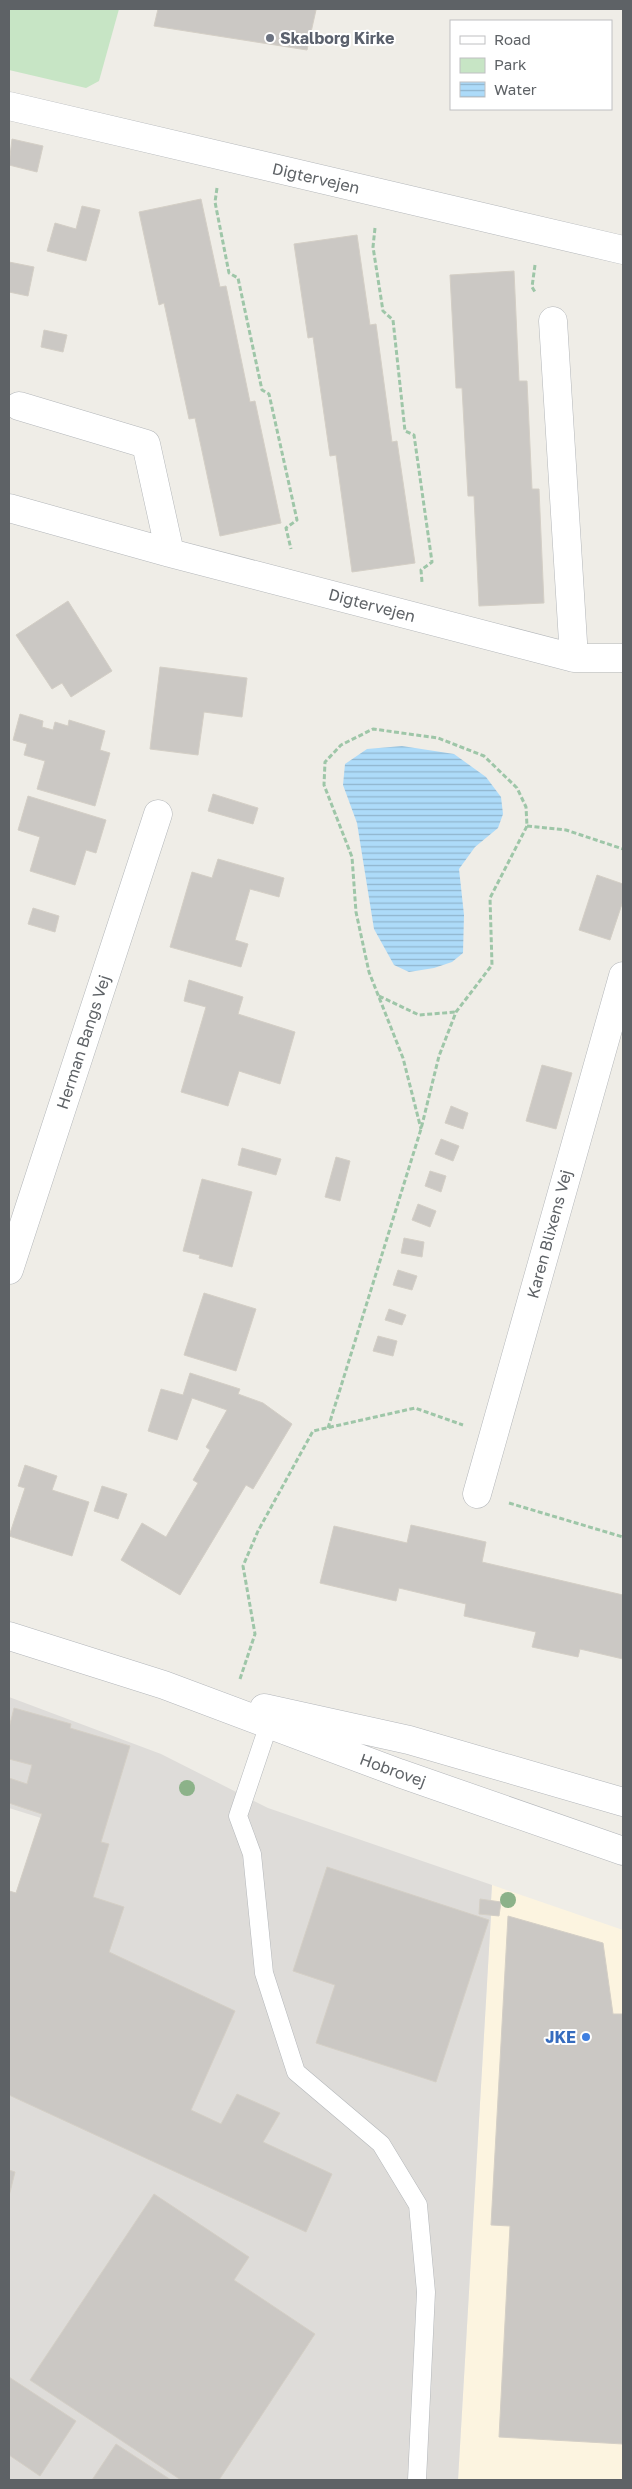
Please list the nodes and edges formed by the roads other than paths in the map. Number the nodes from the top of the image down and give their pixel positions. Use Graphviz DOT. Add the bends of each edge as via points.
graph roads {
  1 [pos="9,106"];
  2 [pos="623,250"];
  3 [pos="553,321"];
  4 [pos="19,406"];
  5 [pos="9,508"];
  6 [pos="170,553"];
  7 [pos="574,658"];
  8 [pos="623,658"];
  9 [pos="158,814"];
  10 [pos="623,976"];
  11 [pos="9,1270"];
  12 [pos="477,1494"];
  13 [pos="9,1636"];
  14 [pos="164,1685"];
  15 [pos="271,1717"];
  16 [pos="623,1802"];
  17 [pos="622,1850"];
  18 [pos="417,2480"];
  1 -- 2 [label="street, Digtervejen"];
  3 -- 7 [label="street"];
  4 -- 6 [label="street" via="146,444"];
  5 -- 6 [label="street, Digtervejen"];
  6 -- 7 [label="street, Digtervejen"];
  7 -- 8 [label="street, Digtervejen"];
  9 -- 11 [label="street, Herman Bangs Vej"];
  10 -- 12 [label="street, Karen Blixens Vej"];
  13 -- 14 [label="street, Hobrovej"];
  14 -- 15 [label="street, Hobrovej"];
  14 -- 15 [label="street, Hobrovej" via="233,1700"];
  15 -- 16 [label="street, Hobrovej" via="408,1740"];
  15 -- 17 [label="street, Hobrovej" via="399,1773"];
  15 -- 18 [label="lane" via="238,1816 252,1854 264,1973 296,2072 381,2144 418,2205 426,2292"];
}
